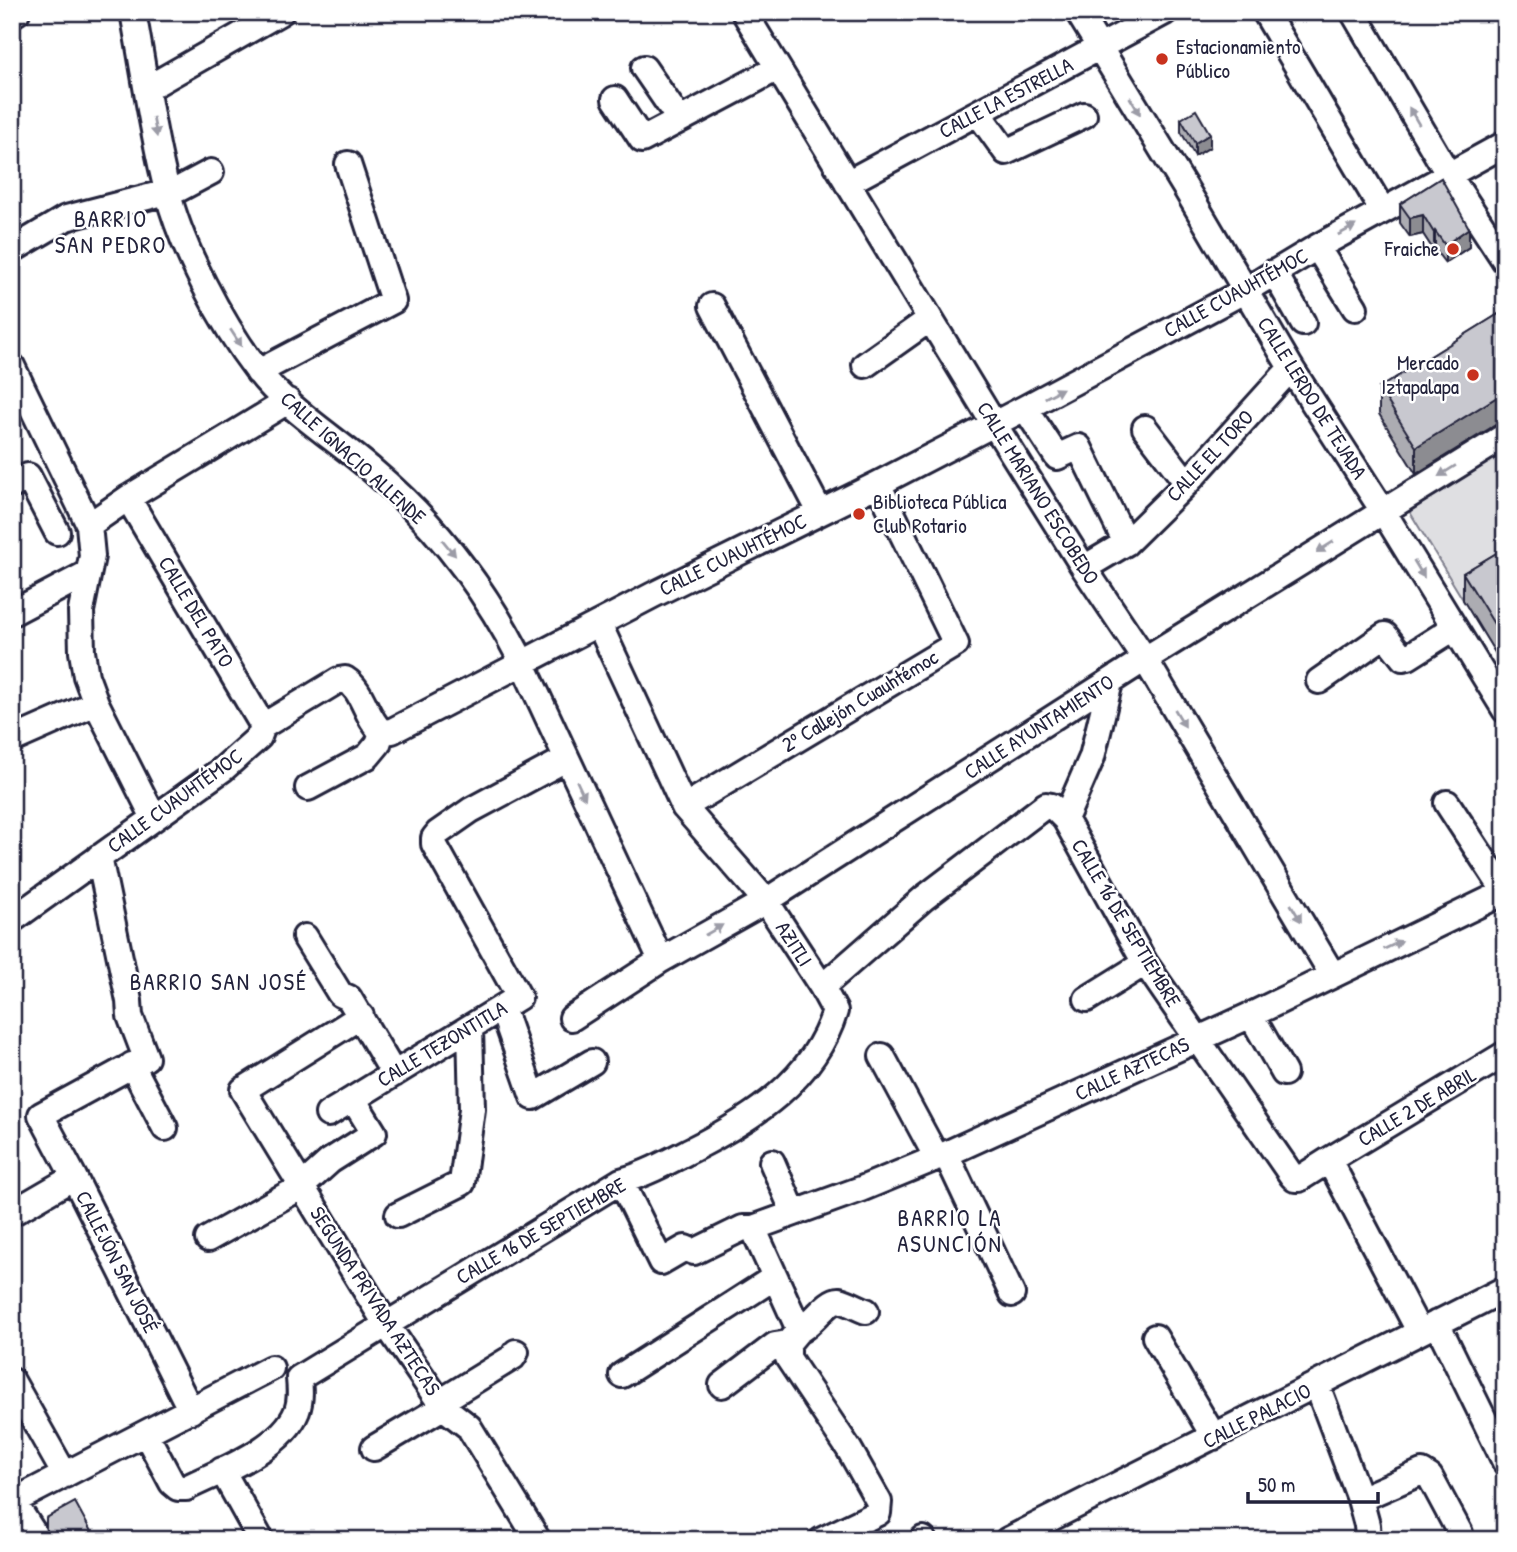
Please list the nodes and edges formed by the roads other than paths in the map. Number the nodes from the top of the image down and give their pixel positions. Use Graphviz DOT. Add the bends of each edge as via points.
graph roads {
  1 [pos="17,12"];
  2 [pos="133,12"];
  3 [pos="281,12"];
  4 [pos="744,12"];
  5 [pos="1078,12"];
  6 [pos="1165,12"];
  7 [pos="1265,12"];
  8 [pos="1353,12"];
  9 [pos="12,15"];
  10 [pos="1100,48"];
  11 [pos="644,68"];
  12 [pos="778,68"];
  13 [pos="148,88"];
  14 [pos="615,99"];
  15 [pos="978,113"];
  16 [pos="1084,116"];
  17 [pos="679,119"];
  18 [pos="1505,144"];
  19 [pos="348,164"];
  20 [pos="211,172"];
  21 [pos="1448,174"];
  22 [pos="847,183"];
  23 [pos="167,192"];
  24 [pos="1383,211"];
  25 [pos="1317,247"];
  26 [pos="12,250"];
  27 [pos="1505,261"];
  28 [pos="1274,272"];
  29 [pos="1246,290"];
  30 [pos="712,306"];
  31 [pos="1355,309"];
  32 [pos="930,319"];
  33 [pos="1303,323"];
  34 [pos="865,365"];
  35 [pos="12,366"];
  36 [pos="1291,368"];
  37 [pos="258,372"];
  38 [pos="288,401"];
  39 [pos="1025,408"];
  40 [pos="994,424"];
  41 [pos="1145,428"];
  42 [pos="1505,436"];
  43 [pos="1188,483"];
  44 [pos="878,484"];
  45 [pos="12,486"];
  46 [pos="128,498"];
  47 [pos="1383,511"];
  48 [pos="820,512"];
  49 [pos="89,525"];
  50 [pos="57,532"];
  51 [pos="1126,543"];
  52 [pos="1084,568"];
  53 [pos="88,573"];
  54 [pos="12,612"];
  55 [pos="598,624"];
  56 [pos="1454,628"];
  57 [pos="1145,659"];
  58 [pos="522,662"];
  59 [pos="1319,681"];
  60 [pos="1110,682"];
  61 [pos="96,703"];
  62 [pos="1505,710"];
  63 [pos="263,726"];
  64 [pos="382,732"];
  65 [pos="12,740"];
  66 [pos="566,760"];
  67 [pos="308,788"];
  68 [pos="1447,803"];
  69 [pos="684,807"];
  70 [pos="154,818"];
  71 [pos="1065,819"];
  72 [pos="99,857"];
  73 [pos="1505,892"];
  74 [pos="766,901"];
  75 [pos="12,920"];
  76 [pos="305,937"];
  77 [pos="661,960"];
  78 [pos="1144,963"];
  79 [pos="1332,974"];
  80 [pos="822,987"];
  81 [pos="1087,999"];
  82 [pos="502,1008"];
  83 [pos="1251,1014"];
  84 [pos="360,1016"];
  85 [pos="572,1018"];
  86 [pos="470,1027"];
  87 [pos="1198,1039"];
  88 [pos="1505,1054"];
  89 [pos="882,1056"];
  90 [pos="592,1062"];
  91 [pos="132,1065"];
  92 [pos="1284,1073"];
  93 [pos="394,1074"];
  94 [pos="353,1099"];
  95 [pos="328,1114"];
  96 [pos="164,1128"];
  97 [pos="942,1156"];
  98 [pos="1329,1160"];
  99 [pos="772,1162"];
  100 [pos="74,1177"];
  101 [pos="621,1181"];
  102 [pos="301,1187"];
  103 [pos="12,1213"];
  104 [pos="794,1213"];
  105 [pos="398,1215"];
  106 [pos="752,1228"];
  107 [pos="208,1239"];
  108 [pos="775,1277"];
  109 [pos="1505,1289"];
  110 [pos="1012,1294"];
  111 [pos="866,1311"];
  112 [pos="386,1324"];
  113 [pos="1428,1327"];
  114 [pos="793,1337"];
  115 [pos="1155,1337"];
  116 [pos="516,1352"];
  117 [pos="271,1368"];
  118 [pos="622,1375"];
  119 [pos="12,1381"];
  120 [pos="722,1385"];
  121 [pos="1317,1385"];
  122 [pos="442,1404"];
  123 [pos="191,1411"];
  124 [pos="146,1434"];
  125 [pos="1214,1437"];
  126 [pos="374,1448"];
  127 [pos="1505,1462"];
  128 [pos="222,1469"];
  129 [pos="65,1475"];
  130 [pos="1360,1499"];
  131 [pos="13,1501"];
  132 [pos="33,1532"];
  133 [pos="1460,1533"];
  134 [pos="533,1538"];
  135 [pos="261,1540"];
  136 [pos="822,1540"];
  137 [pos="1008,1540"];
  138 [pos="1368,1540"];
  1 -- 9 [label="street"];
  2 -- 13 [label="street, CALLE IGNACIO ALLENDE"];
  3 -- 13 [label="street"];
  4 -- 12 [label="street, CALLE MARIANO ESCOBEDO"];
  5 -- 10 [label="street, CALLE LERDO DE TEJADA"];
  6 -- 10 [label="street, CALLE LA ESTRELLA"];
  7 -- 24 [label="street"];
  21 -- 8 [label="street, one-way"];
  10 -- 15 [label="street, CALLE LA ESTRELLA"];
  10 -- 29 [label="street, CALLE LERDO DE TEJADA, one-way"];
  11 -- 17 [label="street"];
  12 -- 17 [label="street"];
  12 -- 22 [label="street, CALLE MARIANO ESCOBEDO"];
  13 -- 23 [label="street, CALLE IGNACIO ALLENDE, one-way"];
  14 -- 17 [label="street" via="642,140"];
  15 -- 16 [label="street" via="1006,152"];
  15 -- 22 [label="street, CALLE LA ESTRELLA"];
  18 -- 21 [label="street, CALLE CUAUHTÉMOC"];
  19 -- 37 [label="street" via="393,301"];
  20 -- 23 [label="street"];
  21 -- 24 [label="street, CALLE CUAUHTÉMOC"];
  21 -- 27 [label="street"];
  22 -- 32 [label="street, CALLE MARIANO ESCOBEDO"];
  23 -- 26 [label="street" via="66,218"];
  23 -- 37 [label="street, CALLE IGNACIO ALLENDE, one-way" via="206,285"];
  25 -- 24 [label="street, CALLE CUAUHTÉMOC, one-way"];
  25 -- 28 [label="street, CALLE CUAUHTÉMOC"];
  25 -- 31 [label="street"];
  28 -- 29 [label="street, CALLE CUAUHTÉMOC"];
  28 -- 33 [label="street"];
  29 -- 36 [label="street, CALLE LERDO DE TEJADA"];
  39 -- 29 [label="street, CALLE CUAUHTÉMOC, one-way"];
  30 -- 48 [label="street"];
  32 -- 34 [label="street"];
  32 -- 40 [label="street, CALLE MARIANO ESCOBEDO"];
  35 -- 49 [label="street"];
  36 -- 43 [label="street, CALLE EL TORO"];
  36 -- 47 [label="street, CALLE LERDO DE TEJADA"];
  37 -- 38 [label="street, CALLE IGNACIO ALLENDE"];
  38 -- 46 [label="street"];
  38 -- 58 [label="street, CALLE IGNACIO ALLENDE, one-way" via="377,474 443,540 472,575"];
  39 -- 40 [label="street, CALLE CUAUHTÉMOC"];
  39 -- 51 [label="street" via="1057,457 1079,447"];
  40 -- 44 [label="street, CALLE CUAUHTÉMOC"];
  40 -- 52 [label="street, CALLE MARIANO ESCOBEDO"];
  41 -- 43 [label="street"];
  42 -- 47 [label="street, CALLE AYUNTAMIENTO, one-way"];
  43 -- 51 [label="street, CALLE EL TORO"];
  44 -- 48 [label="street, CALLE CUAUHTÉMOC"];
  44 -- 69 [label="street, 2º Callejón Cuauhtémoc" via="956,644"];
  45 -- 50 [label="street" via="28,477"];
  46 -- 49 [label="street"];
  46 -- 63 [label="street, CALLE DEL PATO"];
  47 -- 56 [label="street, CALLE LERDO DE TEJADA, one-way"];
  47 -- 57 [label="street, CALLE AYUNTAMIENTO, one-way"];
  48 -- 55 [label="street, CALLE CUAUHTÉMOC"];
  49 -- 53 [label="street" via="92,556"];
  51 -- 52 [label="street, CALLE EL TORO"];
  52 -- 57 [label="street, CALLE MARIANO ESCOBEDO"];
  53 -- 54 [label="street"];
  53 -- 61 [label="street" via="81,611 82,652"];
  55 -- 58 [label="street, CALLE CUAUHTÉMOC"];
  55 -- 69 [label="street, AZITLI"];
  56 -- 59 [label="street" via="1403,658 1385,635"];
  56 -- 62 [label="street, CALLE LERDO DE TEJADA"];
  57 -- 60 [label="street, CALLE AYUNTAMIENTO"];
  57 -- 79 [label="street, CALLE MARIANO ESCOBEDO, one-way"];
  58 -- 64 [label="street, CALLE CUAUHTÉMOC" via="392,731"];
  58 -- 66 [label="street, CALLE IGNACIO ALLENDE"];
  60 -- 71 [label="street, CALLE 16 DE SEPTIEMBRE" via="1092,757"];
  60 -- 74 [label="street, CALLE AYUNTAMIENTO"];
  61 -- 65 [label="street"];
  61 -- 70 [label="street"];
  63 -- 64 [label="street, CALLE CUAUHTÉMOC" via="345,679 354,684"];
  63 -- 70 [label="street, CALLE CUAUHTÉMOC" via="259,737 223,769"];
  64 -- 67 [label="street" via="369,756"];
  66 -- 77 [label="street, CALLE IGNACIO ALLENDE, one-way"];
  66 -- 82 [label="street, CALLE TEZONTITLA" via="471,810 434,838 519,998"];
  68 -- 73 [label="street"];
  69 -- 74 [label="street, AZITLI"];
  70 -- 72 [label="street, CALLE CUAUHTÉMOC"];
  71 -- 78 [label="street, CALLE 16 DE SEPTIEMBRE"];
  71 -- 80 [label="street, CALLE 16 DE SEPTIEMBRE" via="1052,806 1039,809 924,898"];
  72 -- 75 [label="street, CALLE CUAUHTÉMOC"];
  72 -- 91 [label="street" via="130,1016 146,1058"];
  79 -- 73 [label="street, CALLE AZTECAS, one-way"];
  77 -- 74 [label="street, CALLE AYUNTAMIENTO, one-way"];
  74 -- 80 [label="street, AZITLI"];
  76 -- 84 [label="street" via="340,994 349,998"];
  77 -- 85 [label="street, CALLE AYUNTAMIENTO"];
  78 -- 81 [label="street"];
  78 -- 87 [label="street, CALLE 16 DE SEPTIEMBRE"];
  79 -- 83 [label="street, CALLE AZTECAS"];
  80 -- 101 [label="street, CALLE 16 DE SEPTIEMBRE" via="835,1011 830,1029 791,1083 732,1129"];
  82 -- 86 [label="street, CALLE TEZONTITLA"];
  82 -- 90 [label="street" via="533,1097"];
  83 -- 87 [label="street, CALLE AZTECAS"];
  83 -- 92 [label="street"];
  84 -- 93 [label="street"];
  84 -- 102 [label="street, SEGUNDA PRIVADA AZTECAS" via="243,1090"];
  86 -- 93 [label="street, CALLE TEZONTITLA"];
  86 -- 105 [label="street" via="472,1109 462,1183"];
  87 -- 97 [label="street, CALLE AZTECAS"];
  87 -- 98 [label="street, CALLE 16 DE SEPTIEMBRE" via="1295,1180"];
  88 -- 98 [label="street, CALLE 2 DE ABRIL"];
  89 -- 97 [label="street"];
  91 -- 96 [label="street"];
  91 -- 100 [label="street, CALLEJÓN SAN JOSÉ" via="41,1115"];
  93 -- 94 [label="street, CALLE TEZONTITLA"];
  94 -- 95 [label="street"];
  94 -- 102 [label="street, CALLE TEZONTITLA" via="374,1133 330,1161"];
  97 -- 104 [label="street, CALLE AZTECAS"];
  97 -- 110 [label="street"];
  98 -- 113 [label="street"];
  99 -- 104 [label="street"];
  100 -- 103 [label="street"];
  100 -- 123 [label="street, CALLEJÓN SAN JOSÉ"];
  101 -- 106 [label="street, CALLE AZTECAS" via="661,1262 685,1248 694,1252"];
  101 -- 112 [label="street, CALLE 16 DE SEPTIEMBRE"];
  102 -- 107 [label="street, CALLE TEZONTITLA"];
  102 -- 112 [label="street, SEGUNDA PRIVADA AZTECAS"];
  104 -- 106 [label="street, CALLE AZTECAS"];
  106 -- 108 [label="street"];
  108 -- 114 [label="street"];
  108 -- 118 [label="street"];
  109 -- 113 [label="street, CALLE PALACIO"];
  111 -- 114 [label="street" via="832,1301"];
  112 -- 122 [label="street, SEGUNDA PRIVADA AZTECAS"];
  112 -- 128 [label="street, CALLE 16 DE SEPTIEMBRE" via="299,1378 297,1411 286,1431"];
  113 -- 121 [label="street, CALLE PALACIO"];
  113 -- 127 [label="street"];
  114 -- 120 [label="street"];
  114 -- 136 [label="street" via="788,1359 879,1502 878,1513"];
  115 -- 125 [label="street"];
  116 -- 122 [label="street"];
  117 -- 123 [label="street"];
  119 -- 129 [label="street"];
  121 -- 125 [label="street, CALLE PALACIO"];
  121 -- 130 [label="street"];
  122 -- 126 [label="street"];
  122 -- 134 [label="street, SEGUNDA PRIVADA AZTECAS" via="470,1426"];
  123 -- 124 [label="street"];
  124 -- 128 [label="street, CALLE 16 DE SEPTIEMBRE" via="178,1488"];
  124 -- 129 [label="street"];
  125 -- 137 [label="street, CALLE PALACIO"];
  128 -- 135 [label="street"];
  129 -- 131 [label="street"];
  130 -- 133 [label="street" via="1422,1472 1430,1477"];
  130 -- 138 [label="street"];
  131 -- 132 [label="street"];
}
